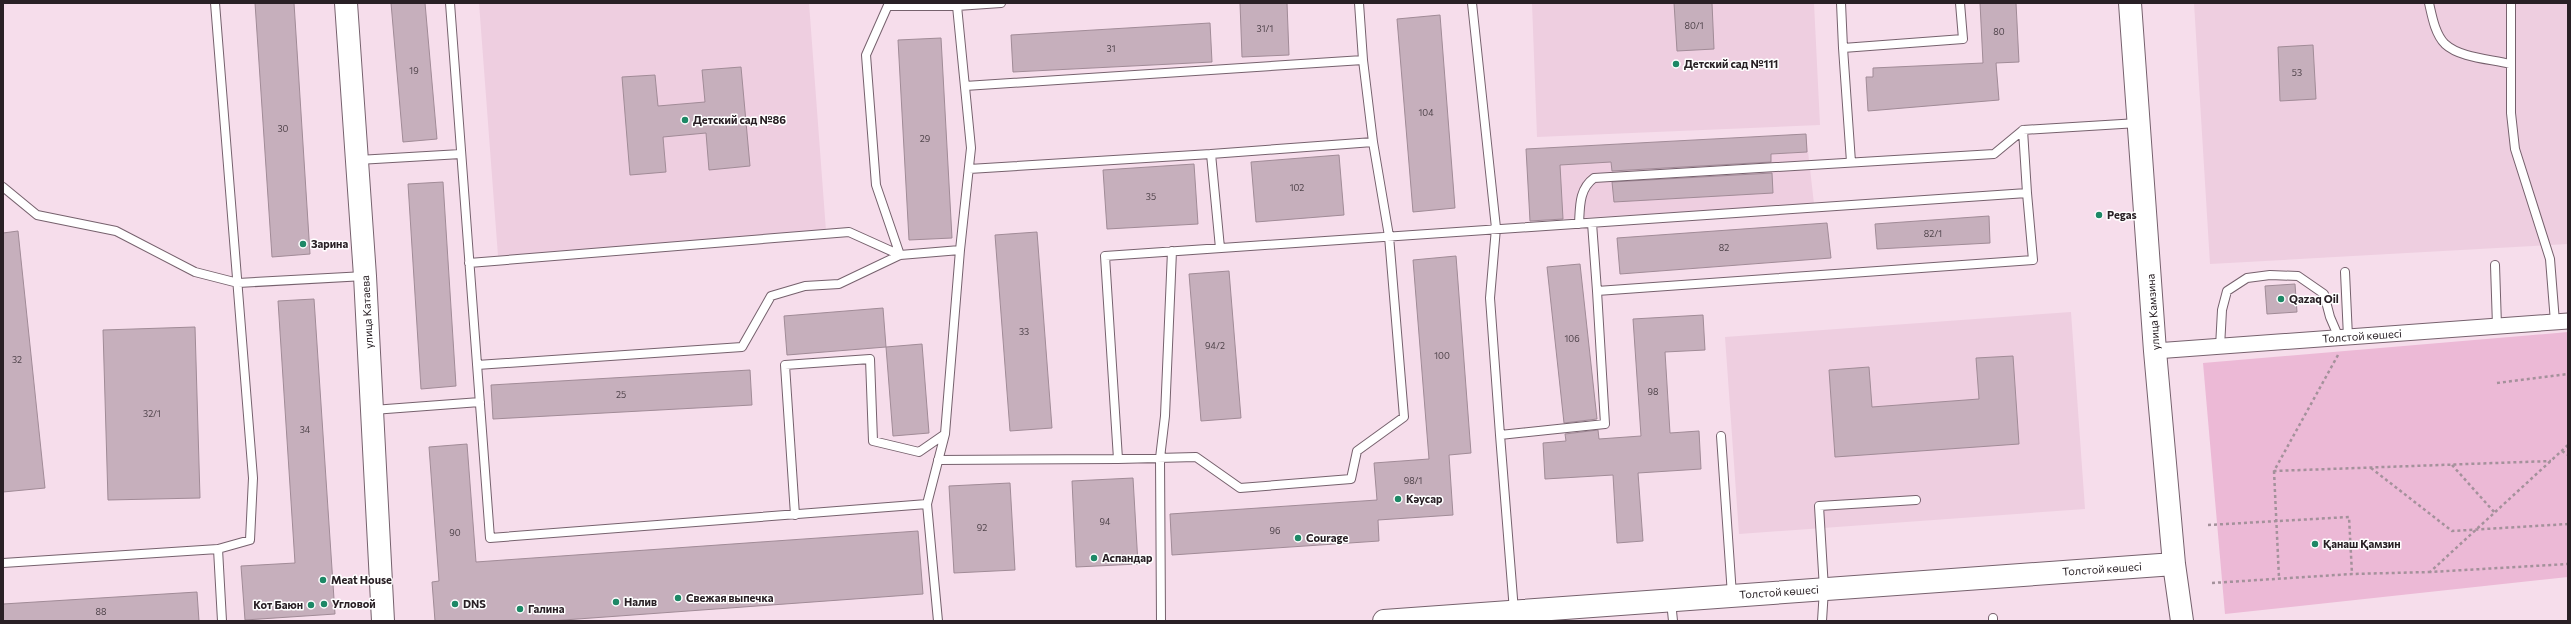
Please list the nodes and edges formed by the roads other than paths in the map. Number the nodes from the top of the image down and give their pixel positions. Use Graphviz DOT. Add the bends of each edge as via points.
graph roads {
  1 [pos="215,3"];
  2 [pos="346,3"];
  3 [pos="450,3"];
  4 [pos="1001,3"];
  5 [pos="1359,3"];
  6 [pos="1472,3"];
  7 [pos="1841,3"];
  8 [pos="1960,3"];
  9 [pos="2130,3"];
  10 [pos="2429,3"];
  11 [pos="2511,3"];
  12 [pos="889,4"];
  13 [pos="956,6"];
  14 [pos="1843,48"];
  15 [pos="1363,60"];
  16 [pos="2510,64"];
  17 [pos="965,86"];
  18 [pos="2139,123"];
  19 [pos="2023,130"];
  20 [pos="1373,142"];
  21 [pos="461,154"];
  22 [pos="1210,154"];
  23 [pos="357,160"];
  24 [pos="1851,162"];
  25 [pos="969,169"];
  26 [pos="3,187"];
  27 [pos="2027,193"];
  28 [pos="1592,223"];
  29 [pos="1579,224"];
  30 [pos="1496,228"];
  31 [pos="1390,236"];
  32 [pos="1220,248"];
  33 [pos="960,250"];
  34 [pos="1172,251"];
  35 [pos="900,255"];
  36 [pos="469,263"];
  37 [pos="2495,265"];
  38 [pos="2345,272"];
  39 [pos="365,276"];
  40 [pos="238,283"];
  41 [pos="1597,291"];
  42 [pos="2562,321"];
  43 [pos="2497,326"];
  44 [pos="2344,337"];
  45 [pos="2220,347"];
  46 [pos="2155,351"];
  47 [pos="477,365"];
  48 [pos="480,402"];
  49 [pos="372,410"];
  50 [pos="945,434"];
  51 [pos="1500,435"];
  52 [pos="1721,436"];
  53 [pos="1160,458"];
  54 [pos="1118,459"];
  55 [pos="938,460"];
  56 [pos="1916,500"];
  57 [pos="927,504"];
  58 [pos="795,514"];
  59 [pos="218,549"];
  60 [pos="3,563"];
  61 [pos="2174,564"];
  62 [pos="1824,589"];
  63 [pos="1732,596"];
  64 [pos="1672,611"];
  65 [pos="1503,615"];
  66 [pos="222,621"];
  67 [pos="383,621"];
  68 [pos="938,621"];
  69 [pos="1161,621"];
  70 [pos="1384,621"];
  71 [pos="1822,621"];
  72 [pos="2182,621"];
  1 -- 40 [label="lane"];
  2 -- 23 [label="main road, улица Катаева"];
  3 -- 21 [label="lane"];
  4 -- 13 [label="lane"];
  5 -- 15 [label="lane"];
  6 -- 30 [label="lane"];
  7 -- 14 [label="lane"];
  8 -- 14 [label="lane" via="1963,39"];
  9 -- 18 [label="main road, улица Камзина"];
  10 -- 16 [label="lane" via="2436,28 2444,44 2460,53"];
  11 -- 16 [label="lane"];
  12 -- 13 [label="lane"];
  12 -- 35 [label="lane" via="866,55 876,186"];
  13 -- 17 [label="lane"];
  14 -- 24 [label="lane"];
  15 -- 17 [label="lane"];
  15 -- 20 [label="lane"];
  16 -- 42 [label="lane" via="2515,149 2550,259"];
  17 -- 25 [label="lane" via="971,148"];
  18 -- 19 [label="lane"];
  18 -- 46 [label="main road, улица Камзина"];
  19 -- 24 [label="lane" via="1994,154"];
  19 -- 27 [label="lane"];
  20 -- 22 [label="lane"];
  20 -- 31 [label="lane"];
  21 -- 23 [label="lane"];
  21 -- 36 [label="lane"];
  22 -- 25 [label="lane"];
  22 -- 32 [label="lane"];
  23 -- 39 [label="main road, улица Катаева"];
  24 -- 29 [label="lane" via="1594,178 1585,184 1581,197"];
  25 -- 33 [label="lane"];
  26 -- 40 [label="lane" via="37,215 116,231 196,272"];
  27 -- 28 [label="lane"];
  27 -- 41 [label="lane" via="2033,260"];
  28 -- 29 [label="lane"];
  28 -- 41 [label="lane"];
  29 -- 30 [label="lane"];
  30 -- 31 [label="lane"];
  30 -- 51 [label="lane" via="1490,298"];
  31 -- 32 [label="lane"];
  31 -- 53 [label="lane" via="1404,417 1357,451 1351,478 1240,488 1196,457"];
  32 -- 34 [label="lane"];
  33 -- 35 [label="lane"];
  33 -- 50 [label="lane"];
  34 -- 53 [label="lane" via="1165,416"];
  34 -- 54 [label="lane" via="1105,256"];
  35 -- 36 [label="lane" via="849,232"];
  35 -- 47 [label="lane" via="839,284 805,286 771,296 742,347"];
  36 -- 47 [label="lane"];
  37 -- 43 [label="lane"];
  38 -- 44 [label="lane"];
  39 -- 40 [label="lane"];
  39 -- 49 [label="main road, улица Катаева"];
  40 -- 59 [label="lane" via="253,478 250,540"];
  41 -- 51 [label="lane" via="1605,424"];
  42 -- 43 [label="street, Толстой көшесі"];
  43 -- 44 [label="street, Толстой көшесі"];
  44 -- 45 [label="street, Толстой көшесі"];
  44 -- 45 [label="lane" via="2330,317 2324,294 2298,276 2270,275 2247,278 2227,291 2222,310"];
  45 -- 46 [label="street, Толстой көшесі"];
  46 -- 61 [label="main road, улица Камзина"];
  47 -- 48 [label="lane"];
  48 -- 49 [label="lane"];
  48 -- 58 [label="lane" via="490,538"];
  49 -- 67 [label="main road, улица Катаева"];
  50 -- 55 [label="lane"];
  50 -- 58 [label="lane" via="919,452 874,441 870,359 785,365"];
  51 -- 65 [label="lane"];
  52 -- 63 [label="lane"];
  53 -- 54 [label="lane"];
  53 -- 69 [label="lane"];
  54 -- 55 [label="lane"];
  55 -- 57 [label="lane"];
  56 -- 62 [label="lane" via="1819,506"];
  57 -- 58 [label="lane"];
  57 -- 68 [label="lane"];
  59 -- 60 [label="lane"];
  59 -- 66 [label="lane"];
  61 -- 62 [label="main road, Толстой көшесі"];
  61 -- 72 [label="main road, улица Камзина"];
  62 -- 63 [label="main road, Толстой көшесі"];
  62 -- 71 [label="lane"];
  63 -- 64 [label="main road, Толстой көшесі"];
  64 -- 65 [label="main road, Толстой көшесі"];
  65 -- 70 [label="main road, Толстой көшесі"];
}
